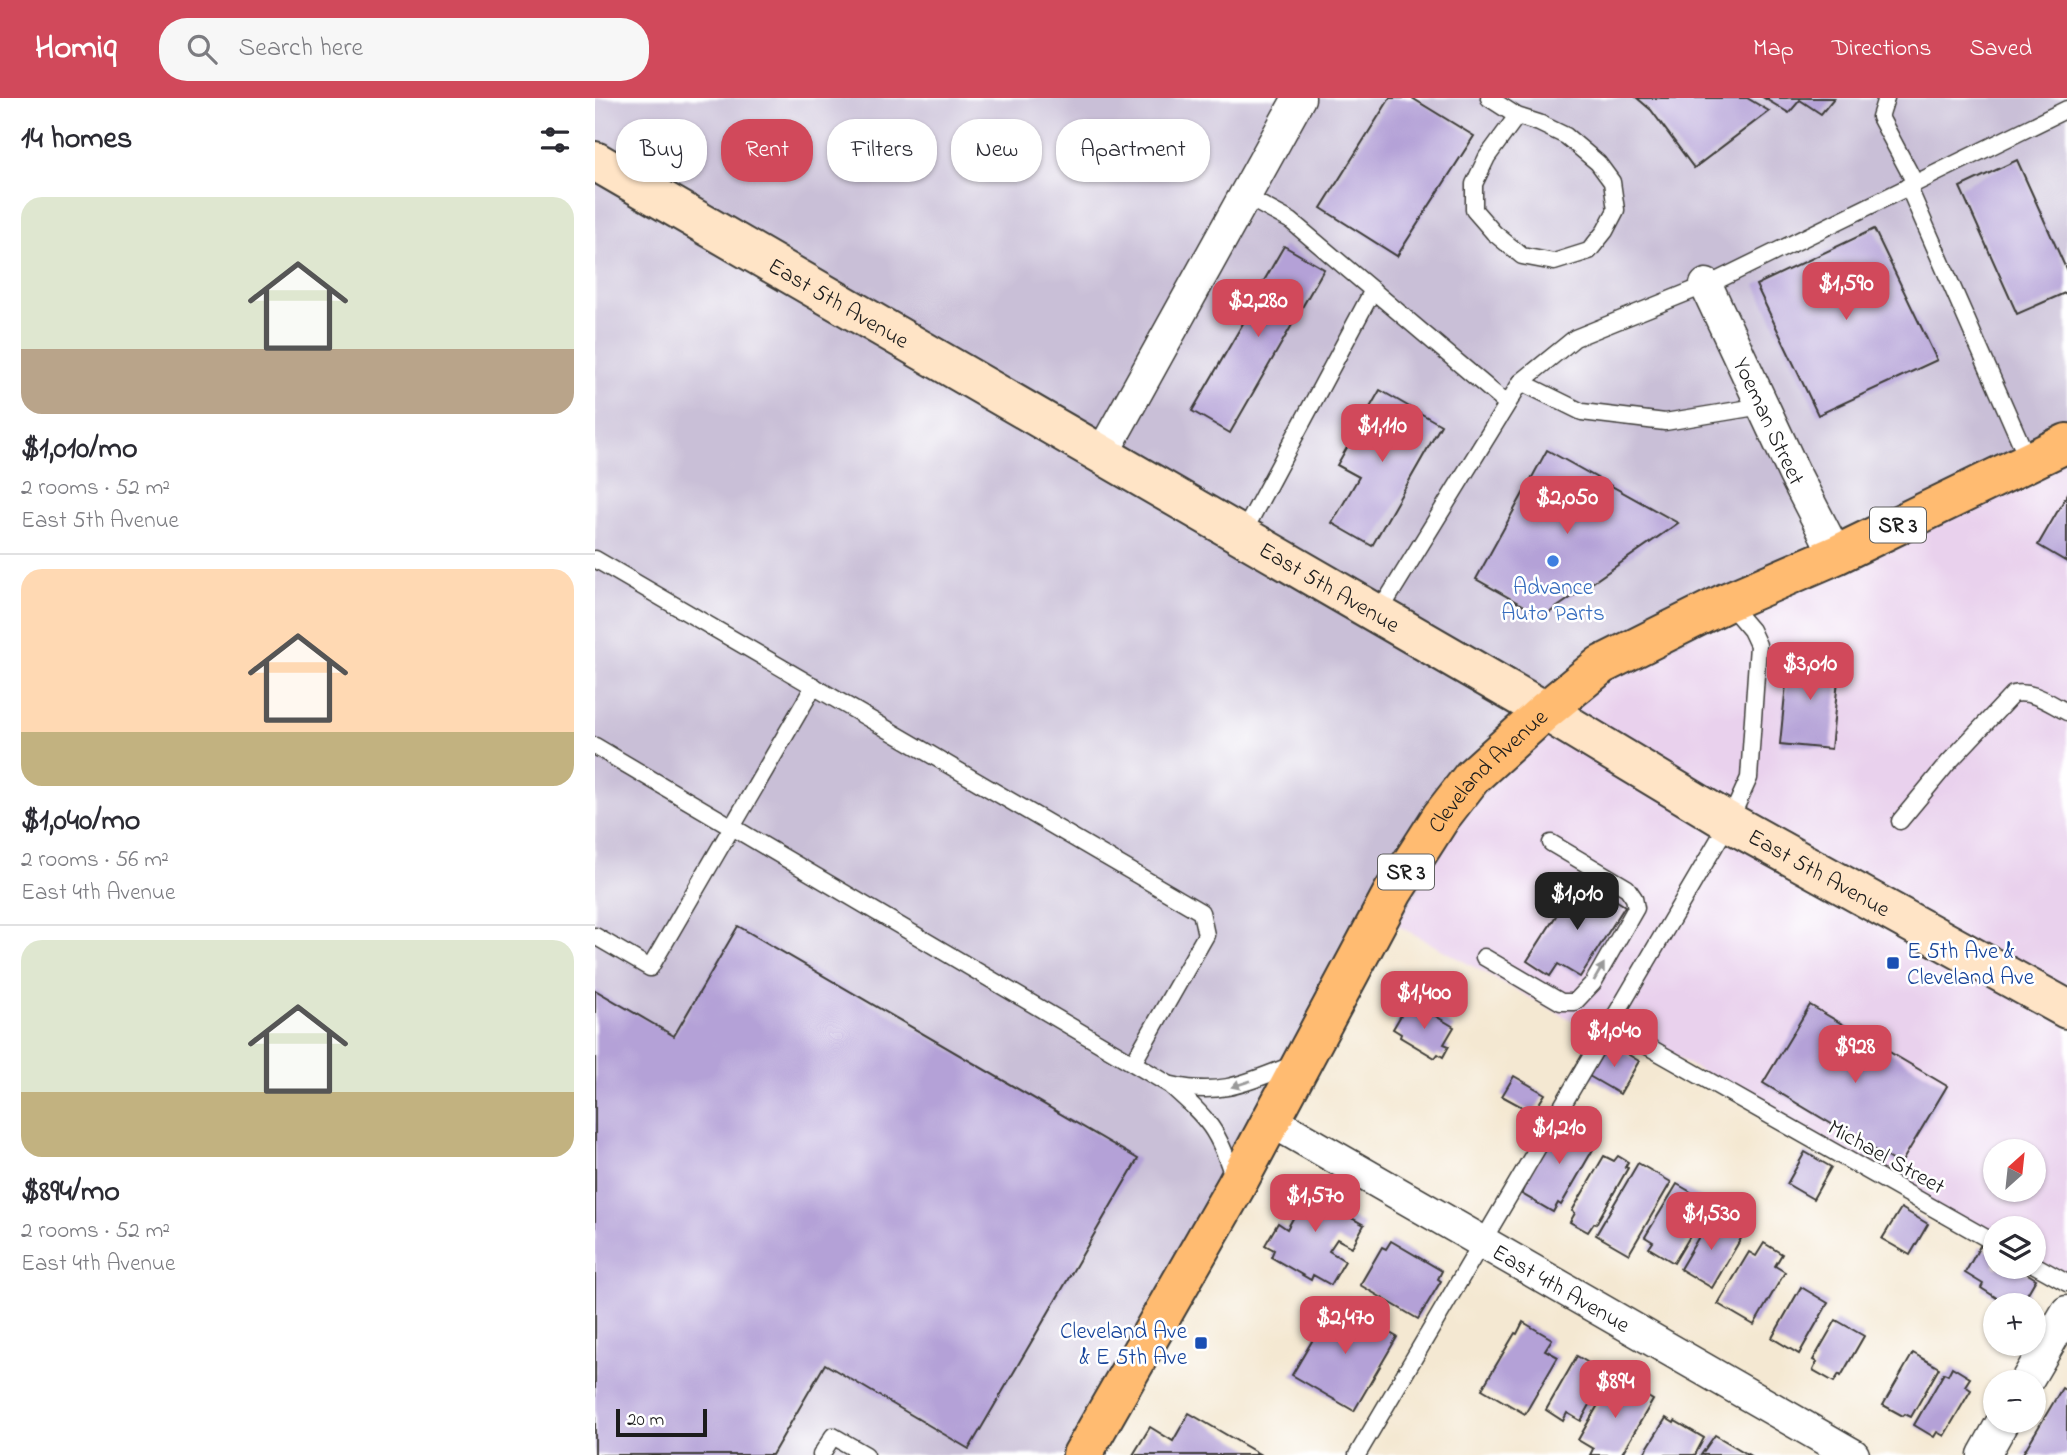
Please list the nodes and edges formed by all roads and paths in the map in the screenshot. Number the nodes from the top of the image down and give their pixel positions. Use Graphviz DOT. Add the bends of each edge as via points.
graph roads {
  1 [pos="1299,98"];
  2 [pos="1489,98"];
  3 [pos="1886,98"];
  4 [pos="2067,108"];
  5 [pos="1517,116"];
  6 [pos="595,161"];
  7 [pos="1911,184"];
  8 [pos="1245,196"];
  9 [pos="1706,285"];
  10 [pos="1373,290"];
  11 [pos="1521,382"];
  12 [pos="1507,404"];
  13 [pos="1762,406"];
  14 [pos="2067,443"];
  15 [pos="1102,454"];
  16 [pos="2029,462"];
  17 [pos="1242,535"];
  18 [pos="1836,555"];
  19 [pos="595,559"];
  20 [pos="1727,602"];
  21 [pos="1378,614"];
  22 [pos="814,686"];
  23 [pos="1545,711"];
  24 [pos="2067,712"];
  25 [pos="595,746"];
  26 [pos="1900,821"];
  27 [pos="1729,822"];
  28 [pos="733,827"];
  29 [pos="1551,843"];
  30 [pos="595,936"];
  31 [pos="1484,957"];
  32 [pos="2064,1000"];
  33 [pos="1610,1025"];
  34 [pos="1305,1060"];
  35 [pos="1133,1063"];
  36 [pos="1170,1084"];
  37 [pos="1272,1121"];
  38 [pos="1236,1186"];
  39 [pos="1983,1236"];
  40 [pos="1483,1241"];
  41 [pos="2046,1272"];
  42 [pos="2067,1283"];
  43 [pos="2067,1312"];
  44 [pos="2033,1370"];
  45 [pos="1996,1433"];
  46 [pos="821,1455"];
  47 [pos="866,1455"];
  48 [pos="1082,1455"];
  49 [pos="1357,1455"];
  50 [pos="1853,1455"];
  51 [pos="1984,1455"];
  1 -- 8 [label="street"];
  2 -- 5 [label="lane"];
  3 -- 7 [label="lane" via="1880,117"];
  4 -- 7 [label="lane"];
  5 -- 5 [label="lane" via="1566,136 1598,163 1612,183 1616,210 1589,251 1554,262 1522,256 1474,210 1473,184"];
  6 -- 15 [label="main road, East 5th Avenue"];
  7 -- 9 [label="lane"];
  7 -- 16 [label="lane"];
  8 -- 10 [label="lane" via="1291,221"];
  8 -- 15 [label="street"];
  9 -- 11 [label="lane" via="1575,338"];
  9 -- 13 [label="street, Yoeman Street"];
  10 -- 12 [label="lane"];
  10 -- 17 [label="lane"];
  11 -- 12 [label="lane"];
  11 -- 13 [label="lane" via="1582,412 1665,422"];
  12 -- 21 [label="lane"];
  13 -- 18 [label="street, Yoeman Street"];
  14 -- 16 [label="main road, Cleveland Avenue / SR 3"];
  15 -- 17 [label="main road, East 5th Avenue"];
  16 -- 18 [label="main road, Cleveland Avenue / SR 3"];
  17 -- 21 [label="main road, East 5th Avenue"];
  18 -- 20 [label="main road, Cleveland Avenue / SR 3"];
  19 -- 22 [label="lane"];
  20 -- 23 [label="main road, Cleveland Avenue / SR 3" via="1601,665"];
  20 -- 27 [label="lane" via="1758,645 1749,778"];
  21 -- 23 [label="main road, East 5th Avenue"];
  22 -- 28 [label="lane"];
  22 -- 35 [label="lane" via="1201,912 1206,934"];
  23 -- 27 [label="main road, East 5th Avenue"];
  23 -- 34 [label="main road, Cleveland Avenue / SR 3" via="1472,777 1441,817 1393,892"];
  24 -- 26 [label="lane" via="2031,694 2013,694"];
  25 -- 28 [label="lane"];
  27 -- 32 [label="main road, East 5th Avenue"];
  27 -- 33 [label="lane"];
  28 -- 30 [label="lane" via="650,968"];
  28 -- 35 [label="lane"];
  31 -- 29 [label="lane, one-way" via="1561,1002 1575,1002 1593,983 1636,908 1634,898 1627,888"];
  33 -- 39 [label="lane, Michael Street"];
  33 -- 40 [label="lane"];
  34 -- 36 [label="lane, one-way" via="1212,1091"];
  34 -- 37 [label="main road, Cleveland Avenue / SR 3"];
  35 -- 36 [label="lane"];
  36 -- 38 [label="lane" via="1216,1133"];
  37 -- 38 [label="main road, Cleveland Avenue / SR 3"];
  37 -- 40 [label="street, East 4th Avenue"];
  38 -- 48 [label="main road, Cleveland Avenue / SR 3"];
  40 -- 49 [label="lane"];
  40 -- 50 [label="street, East 4th Avenue"];
  41 -- 42 [label="lane"];
  43 -- 44 [label="street"];
  45 -- 51 [label="street"];
  46 -- 47 [label="lane" via="833,1436"];
}
